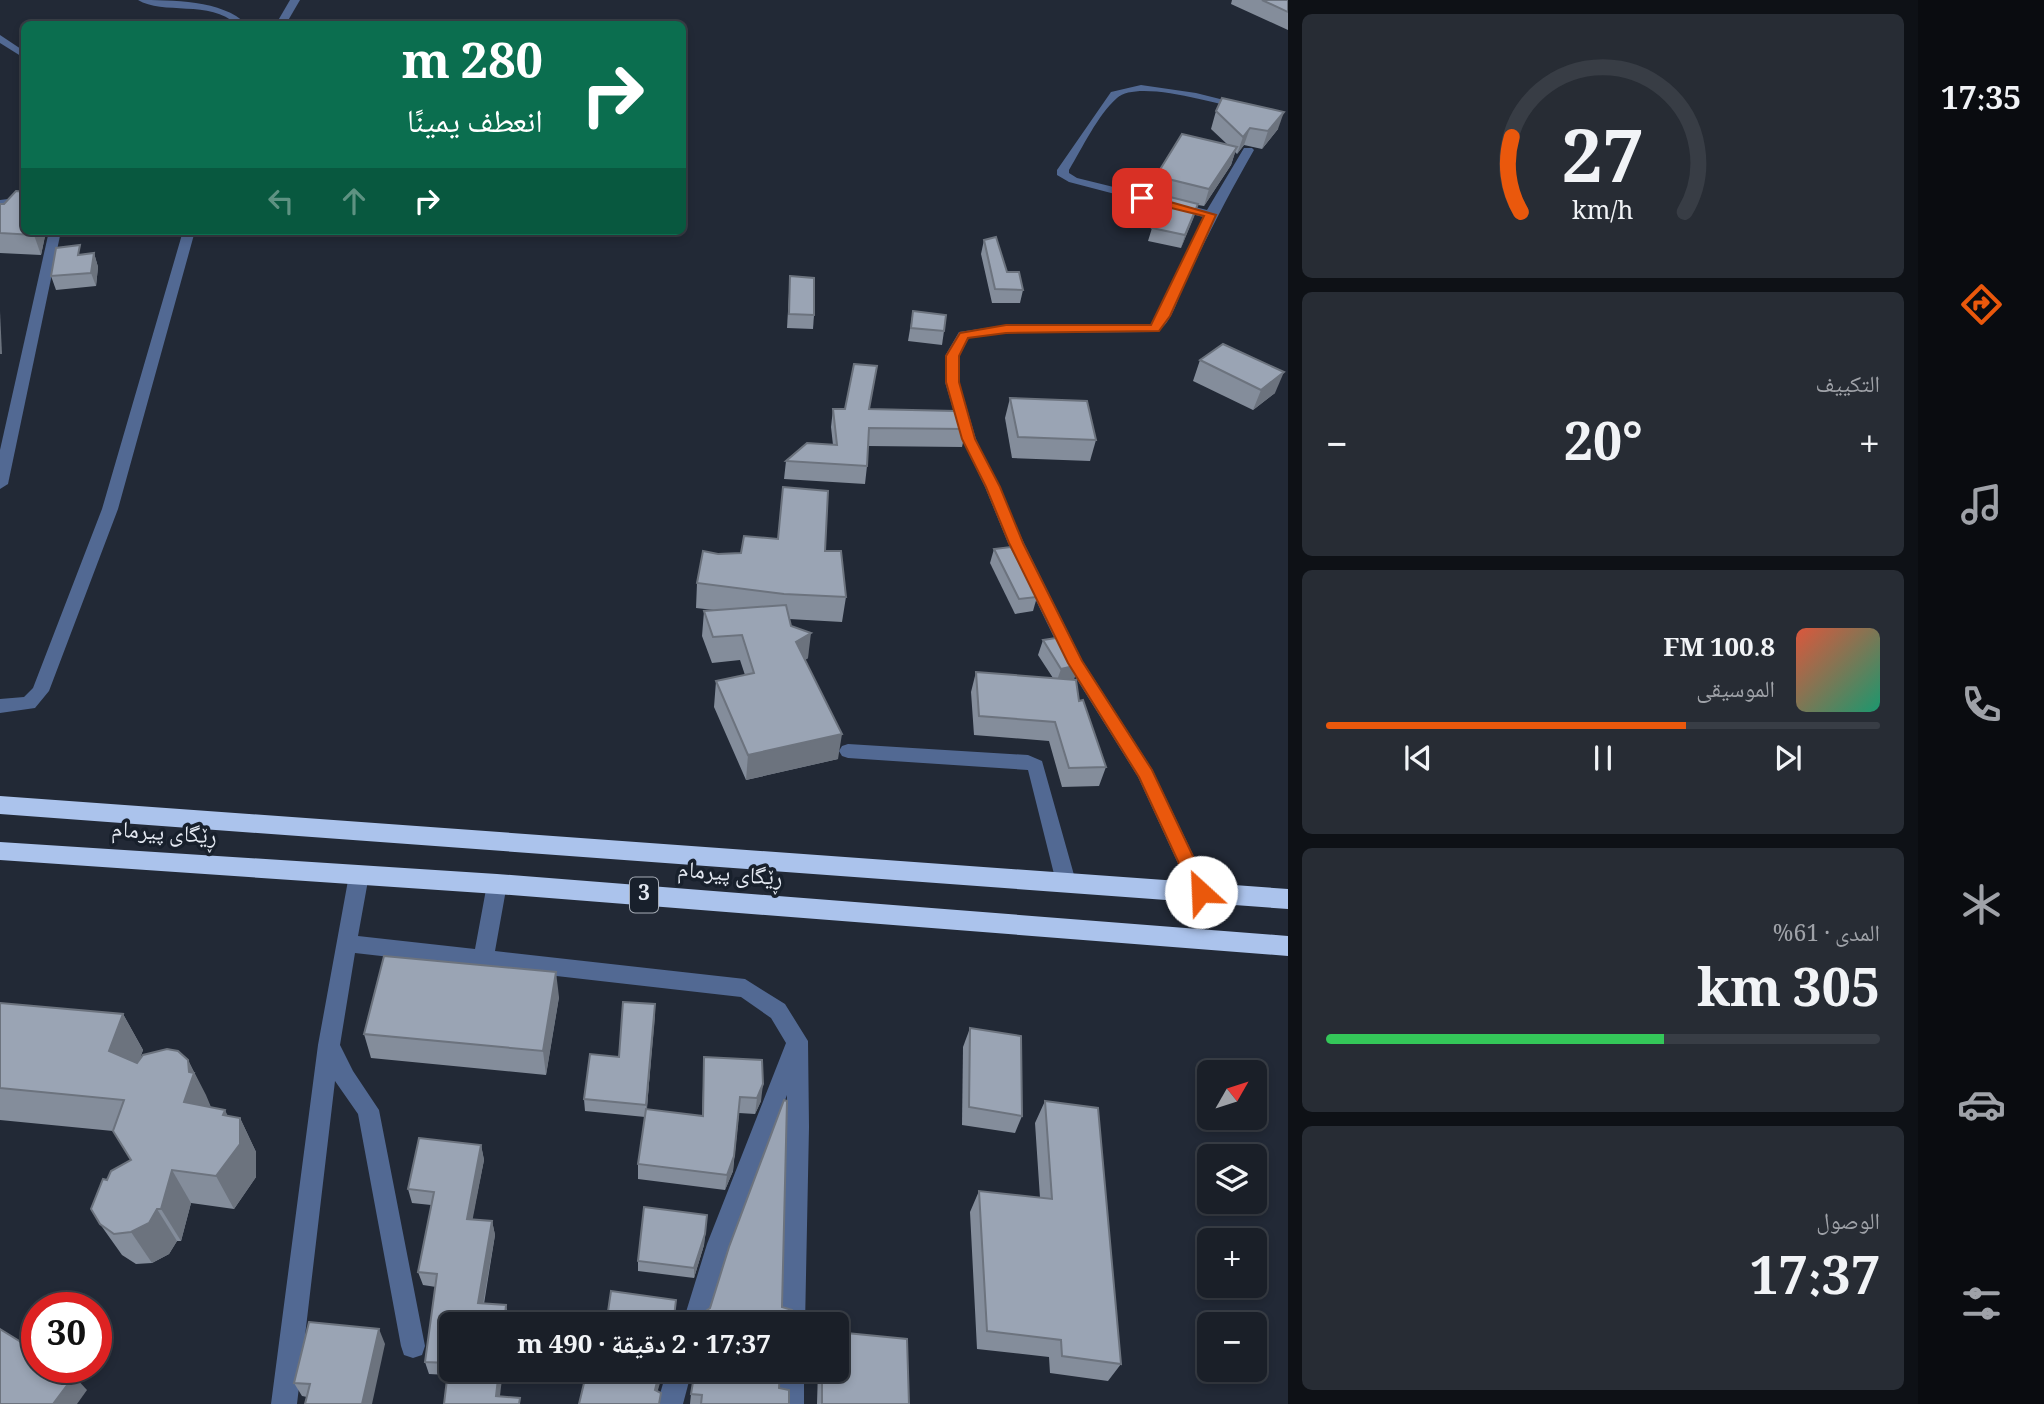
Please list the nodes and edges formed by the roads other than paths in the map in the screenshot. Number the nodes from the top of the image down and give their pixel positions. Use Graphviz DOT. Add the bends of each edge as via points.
graph roads {
  1 [pos="143,0"];
  2 [pos="295,0"];
  3 [pos="240,21"];
  4 [pos="283,21"];
  5 [pos="0,38"];
  6 [pos="21,53"];
  7 [pos="1250,107"];
  8 [pos="1248,150"];
  9 [pos="21,201"];
  10 [pos="0,204"];
  11 [pos="1211,215"];
  12 [pos="54,235"];
  13 [pos="188,235"];
  14 [pos="0,484"];
  15 [pos="0,706"];
  16 [pos="848,751"];
  17 [pos="0,805"];
  18 [pos="0,850"];
  19 [pos="359,875"];
  20 [pos="1066,882"];
  21 [pos="496,884"];
  22 [pos="1201,892"];
  23 [pos="1288,899"];
  24 [pos="345,943"];
  25 [pos="1288,946"];
  26 [pos="484,958"];
  27 [pos="797,1041"];
  28 [pos="328,1045"];
  29 [pos="699,1312"];
  30 [pos="793,1312"];
  31 [pos="413,1346"];
  32 [pos="676,1382"];
  33 [pos="792,1382"];
  34 [pos="284,1404"];
  35 [pos="670,1404"];
  36 [pos="792,1404"];
  1 -- 3 [label="street" via="225,11"];
  2 -- 4 [label="street"];
  5 -- 6 [label="street"];
  7 -- 11 [label="street" via="1155,89 1129,89 1115,94 1063,170 1063,175 1073,180"];
  8 -- 11 [label="street"];
  9 -- 10 [label="street"];
  11 -- 22 [label="street" via="1155,328 1006,329 964,335 952,356 952,382 969,439 1016,543 1075,663 1146,774"];
  12 -- 14 [label="street"];
  13 -- 15 [label="street" via="110,509 40,691 29,703"];
  16 -- 20 [label="street" via="1036,766"];
  17 -- 20 [label="highway, ڕێگای پیرمام / 3"];
  18 -- 19 [label="highway, ڕێگای پیرمام / 3"];
  19 -- 21 [label="highway, ڕێگای پیرمام / 3"];
  19 -- 24 [label="street"];
  20 -- 22 [label="highway, ڕێگای پیرمام / 3"];
  21 -- 25 [label="highway, ڕێگای پیرمام / 3"];
  21 -- 26 [label="street"];
  22 -- 23 [label="highway, ڕێگای پیرمام / 3"];
  24 -- 26 [label="street"];
  24 -- 28 [label="street"];
  26 -- 27 [label="street" via="746,988 778,1010"];
  27 -- 29 [label="street" via="719,1244"];
  27 -- 30 [label="street"];
  28 -- 31 [label="street" via="368,1110"];
  28 -- 34 [label="street"];
  32 -- 35 [label="street"];
  33 -- 36 [label="street"];
}
